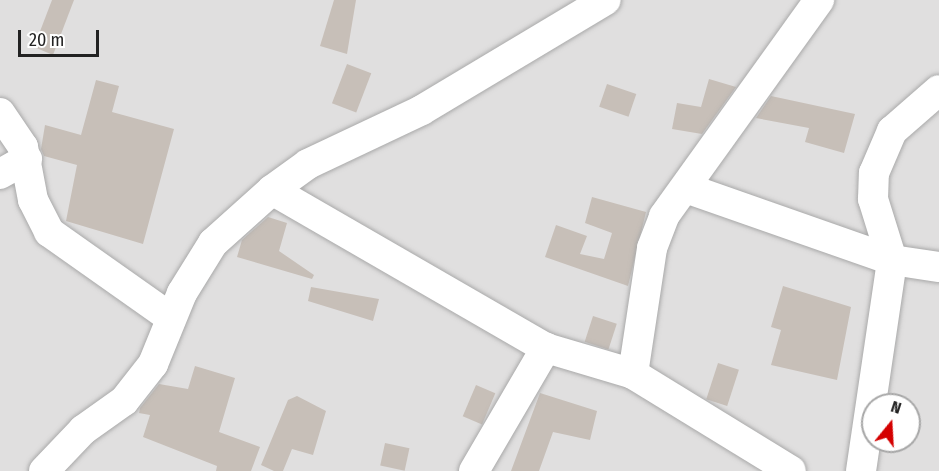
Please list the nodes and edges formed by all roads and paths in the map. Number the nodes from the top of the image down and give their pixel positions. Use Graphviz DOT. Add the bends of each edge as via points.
graph roads {
  1 [pos="606,0"];
  2 [pos="819,0"];
  3 [pos="939,90"];
  4 [pos="0,113"];
  5 [pos="27,159"];
  6 [pos="0,174"];
  7 [pos="686,188"];
  8 [pos="272,190"];
  9 [pos="892,260"];
  10 [pos="939,267"];
  11 [pos="171,318"];
  12 [pos="546,348"];
  13 [pos="633,374"];
  14 [pos="44,471"];
  15 [pos="474,471"];
  16 [pos="791,471"];
  17 [pos="861,471"];
  1 -- 8 [label="street" via="422,110 308,164"];
  2 -- 7 [label="street"];
  3 -- 9 [label="street" via="892,131 878,157 873,199"];
  4 -- 5 [label="street" via="14,127"];
  5 -- 6 [label="street"];
  5 -- 11 [label="street" via="33,200 50,232"];
  7 -- 9 [label="street"];
  7 -- 13 [label="street" via="664,216 652,248"];
  8 -- 11 [label="street" via="213,243"];
  8 -- 12 [label="street"];
  9 -- 10 [label="street"];
  9 -- 17 [label="street"];
  11 -- 14 [label="street" via="153,364 124,401 83,430"];
  12 -- 13 [label="street"];
  12 -- 15 [label="street"];
  13 -- 16 [label="street"];
}
